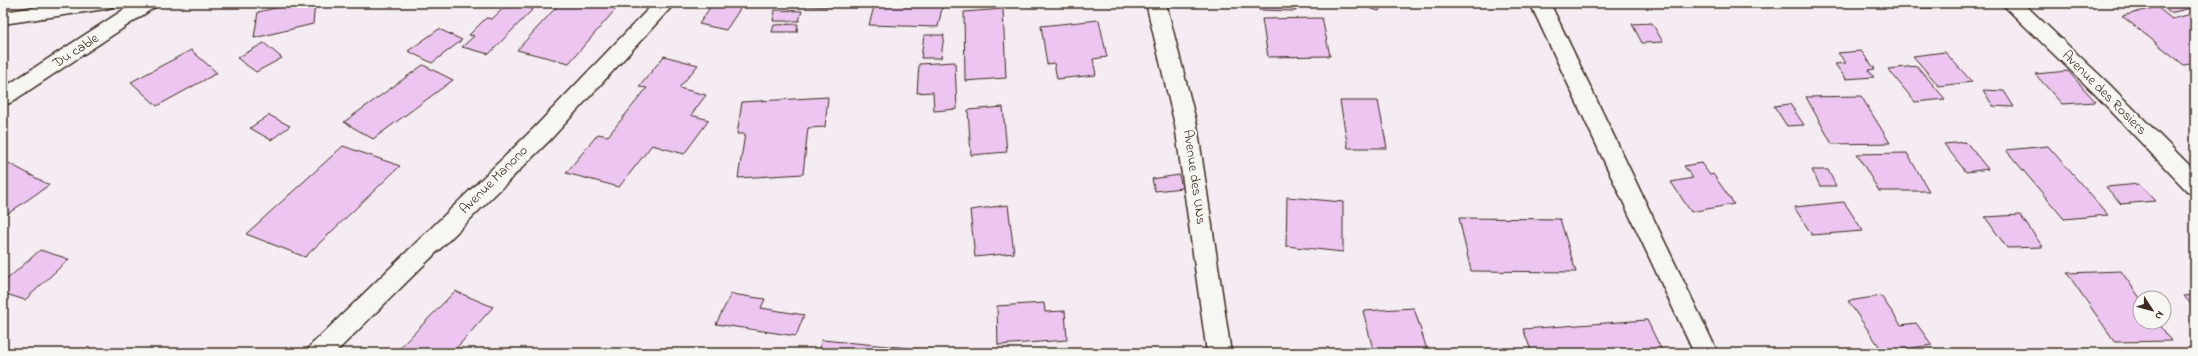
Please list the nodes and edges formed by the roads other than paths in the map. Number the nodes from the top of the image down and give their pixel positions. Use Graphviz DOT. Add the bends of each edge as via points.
graph roads {
  1 [pos="105,3"];
  2 [pos="148,3"];
  3 [pos="665,3"];
  4 [pos="1156,3"];
  5 [pos="1540,3"];
  6 [pos="2011,3"];
  7 [pos="3,18"];
  8 [pos="3,98"];
  9 [pos="2195,185"];
  10 [pos="319,353"];
  11 [pos="1220,353"];
  12 [pos="1706,353"];
  1 -- 7 [label="street"];
  2 -- 8 [label="street, Du cable"];
  3 -- 10 [label="street, Avenue Manono" via="542,134"];
  4 -- 11 [label="street, Avenue des UNs" via="1186,125"];
  5 -- 12 [label="street"];
  6 -- 9 [label="street, Avenue des Rosiers" via="2101,88"];
}
